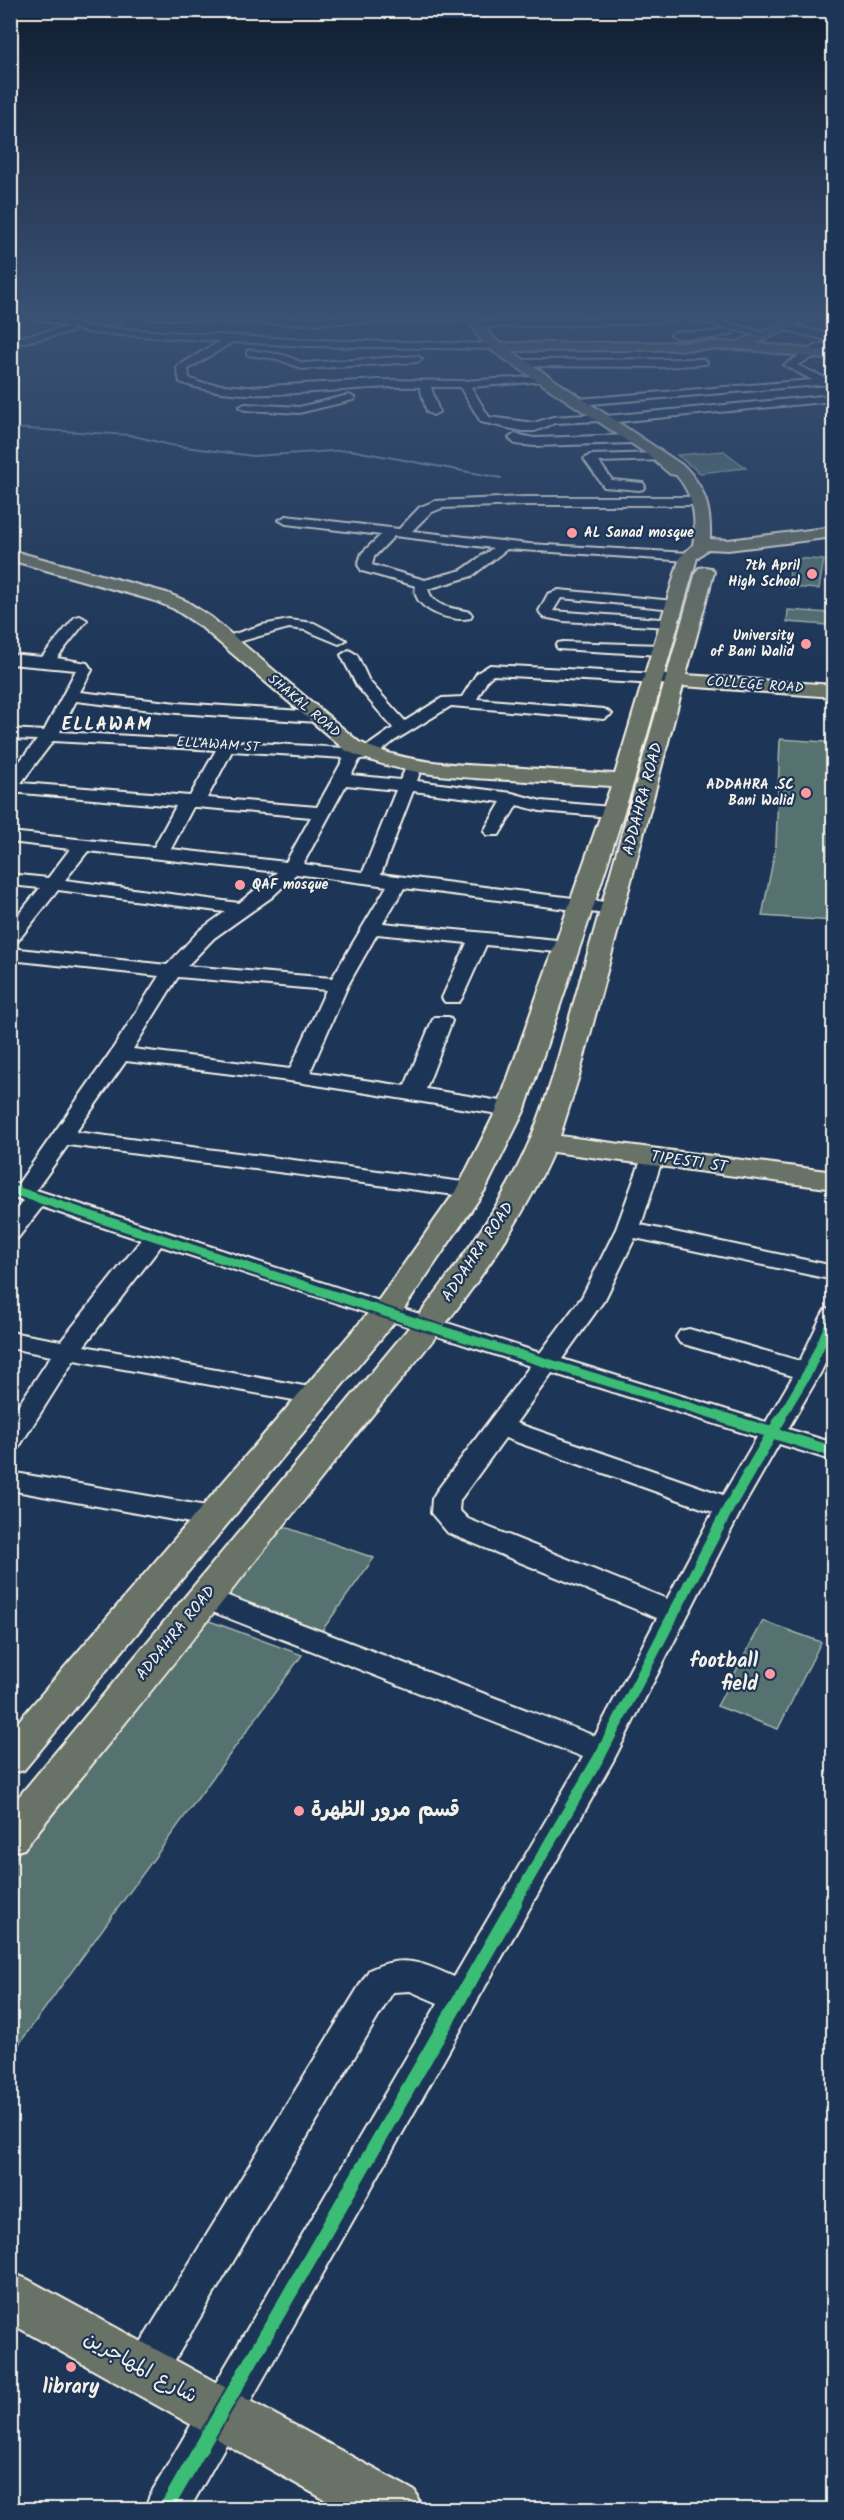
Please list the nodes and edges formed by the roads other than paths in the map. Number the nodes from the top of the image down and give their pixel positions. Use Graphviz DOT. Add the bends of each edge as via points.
graph roads {
  1 [pos="519,433"];
  2 [pos="624,433"];
  3 [pos="633,439"];
  4 [pos="660,457"];
  5 [pos="650,486"];
  6 [pos="690,493"];
  7 [pos="286,520"];
  8 [pos="834,532"];
  9 [pos="396,533"];
  10 [pos="773,539"];
  11 [pos="504,545"];
  12 [pos="700,546"];
  13 [pos="10,555"];
  14 [pos="425,584"];
  15 [pos="671,614"];
  16 [pos="465,615"];
  17 [pos="80,620"];
  18 [pos="339,640"];
  19 [pos="227,641"];
  20 [pos="563,646"];
  21 [pos="661,650"];
  22 [pos="349,655"];
  23 [pos="10,659"];
  24 [pos="46,662"];
  25 [pos="664,679"];
  26 [pos="834,691"];
  27 [pos="71,696"];
  28 [pos="468,701"];
  29 [pos="604,714"];
  30 [pos="318,717"];
  31 [pos="170,725"];
  32 [pos="403,729"];
  33 [pos="10,734"];
  34 [pos="50,735"];
  35 [pos="228,746"];
  36 [pos="360,754"];
  37 [pos="414,767"];
  38 [pos="339,779"];
  39 [pos="622,781"];
  40 [pos="10,786"];
  41 [pos="406,786"];
  42 [pos="512,798"];
  43 [pos="192,802"];
  44 [pos="320,812"];
  45 [pos="610,812"];
  46 [pos="493,831"];
  47 [pos="10,837"];
  48 [pos="83,845"];
  49 [pos="160,853"];
  50 [pos="292,868"];
  51 [pos="370,878"];
  52 [pos="10,879"];
  53 [pos="398,882"];
  54 [pos="54,884"];
  55 [pos="582,906"];
  56 [pos="241,909"];
  57 [pos="614,909"];
  58 [pos="372,928"];
  59 [pos="10,938"];
  60 [pos="479,938"];
  61 [pos="567,947"];
  62 [pos="10,954"];
  63 [pos="172,971"];
  64 [pos="338,985"];
  65 [pos="452,998"];
  66 [pos="442,1020"];
  67 [pos="120,1054"];
  68 [pos="297,1076"];
  69 [pos="413,1094"];
  70 [pos="511,1109"];
  71 [pos="61,1137"];
  72 [pos="544,1142"];
  73 [pos="652,1157"];
  74 [pos="834,1181"];
  75 [pos="471,1191"];
  76 [pos="24,1194"];
  77 [pos="628,1229"];
  78 [pos="10,1233"];
  79 [pos="155,1238"];
  80 [pos="834,1274"];
  81 [pos="387,1312"];
  82 [pos="834,1315"];
  83 [pos="426,1326"];
  84 [pos="689,1337"];
  85 [pos="10,1340"];
  86 [pos="66,1352"];
  87 [pos="548,1363"];
  88 [pos="808,1372"];
  89 [pos="315,1396"];
  90 [pos="501,1427"];
  91 [pos="773,1435"];
  92 [pos="10,1441"];
  93 [pos="834,1452"];
  94 [pos="10,1480"];
  95 [pos="729,1507"];
  96 [pos="212,1517"];
  97 [pos="205,1598"];
  98 [pos="674,1613"];
  99 [pos="602,1752"];
  100 [pos="10,1759"];
  101 [pos="10,1837"];
  102 [pos="460,1997"];
  103 [pos="10,2296"];
  104 [pos="146,2371"];
  105 [pos="220,2412"];
  106 [pos="165,2510"];
  107 [pos="396,2510"];
  1 -- 3 [label="street" via="515,440 525,442"];
  2 -- 3 [label="main road, ADDAHRA ROAD"];
  3 -- 4 [label="main road, ADDAHRA ROAD"];
  4 -- 5 [label="street" via="590,459 609,485"];
  4 -- 6 [label="main road, ADDAHRA ROAD"];
  6 -- 9 [label="street" via="440,504 425,510"];
  6 -- 12 [label="main road, ADDAHRA ROAD"];
  7 -- 9 [label="street"];
  8 -- 10 [label="main road"];
  9 -- 11 [label="street"];
  9 -- 14 [label="street" via="367,556 365,565"];
  10 -- 12 [label="main road"];
  10 -- 12 [label="main road"];
  11 -- 12 [label="street" via="574,551"];
  11 -- 14 [label="street" via="483,564 462,575"];
  12 -- 15 [label="main road, ADDAHRA ROAD"];
  12 -- 25 [label="main road, ADDAHRA ROAD" via="708,560"];
  13 -- 19 [label="main road, SHAKAL ROAD" via="172,601 197,615"];
  14 -- 16 [label="street" via="422,594 436,608"];
  15 -- 15 [label="street" via="563,616 546,611 554,597 562,594"];
  15 -- 21 [label="main road, ADDAHRA ROAD"];
  17 -- 24 [label="street"];
  18 -- 19 [label="street" via="310,627 281,625"];
  19 -- 30 [label="main road, SHAKAL ROAD"];
  20 -- 21 [label="street"];
  21 -- 25 [label="main road, ADDAHRA ROAD"];
  22 -- 32 [label="street" via="362,683"];
  23 -- 24 [label="street"];
  24 -- 27 [label="street" via="82,666 84,670"];
  25 -- 26 [label="main road, COLLEGE ROAD"];
  25 -- 28 [label="street" via="490,670 482,676"];
  25 -- 39 [label="main road, ADDAHRA ROAD"];
  25 -- 57 [label="main road, ADDAHRA ROAD"];
  27 -- 31 [label="street"];
  27 -- 34 [label="street"];
  28 -- 29 [label="street"];
  28 -- 32 [label="street" via="443,703"];
  30 -- 31 [label="street"];
  30 -- 36 [label="main road, SHAKAL ROAD"];
  31 -- 34 [label="street, ELLAWAM ST"];
  31 -- 35 [label="street, ELLAWAM ST"];
  32 -- 36 [label="street"];
  33 -- 34 [label="street, ELLAWAM ST"];
  34 -- 40 [label="street"];
  35 -- 36 [label="street, ELLAWAM ST"];
  35 -- 43 [label="street"];
  36 -- 37 [label="main road, SHAKAL ROAD"];
  36 -- 38 [label="street"];
  37 -- 39 [label="main road, SHAKAL ROAD"];
  37 -- 41 [label="street"];
  38 -- 41 [label="street"];
  38 -- 44 [label="street"];
  39 -- 45 [label="main road, ADDAHRA ROAD"];
  40 -- 43 [label="street"];
  41 -- 42 [label="street"];
  41 -- 51 [label="street"];
  42 -- 45 [label="street" via="540,806"];
  42 -- 46 [label="street"];
  43 -- 44 [label="street"];
  43 -- 49 [label="street"];
  44 -- 50 [label="street"];
  45 -- 55 [label="main road, ADDAHRA ROAD"];
  47 -- 48 [label="street"];
  48 -- 49 [label="street"];
  48 -- 54 [label="street"];
  49 -- 50 [label="street"];
  50 -- 51 [label="street"];
  50 -- 56 [label="street"];
  51 -- 53 [label="street"];
  52 -- 54 [label="street"];
  53 -- 55 [label="street"];
  53 -- 58 [label="street"];
  54 -- 56 [label="street"];
  54 -- 59 [label="street"];
  55 -- 57 [label="street"];
  55 -- 61 [label="main road, ADDAHRA ROAD"];
  56 -- 63 [label="street" via="207,934"];
  57 -- 72 [label="main road, ADDAHRA ROAD"];
  58 -- 60 [label="street"];
  58 -- 64 [label="street"];
  60 -- 61 [label="street"];
  60 -- 65 [label="street"];
  61 -- 70 [label="main road, ADDAHRA ROAD"];
  62 -- 63 [label="street"];
  63 -- 64 [label="street"];
  63 -- 67 [label="street"];
  64 -- 68 [label="street"];
  66 -- 69 [label="street"];
  67 -- 68 [label="street"];
  67 -- 71 [label="street"];
  68 -- 69 [label="street"];
  69 -- 70 [label="street"];
  70 -- 75 [label="main road, ADDAHRA ROAD"];
  71 -- 75 [label="street"];
  71 -- 76 [label="street"];
  72 -- 73 [label="main road, TIPESTI ST"];
  72 -- 83 [label="main road, ADDAHRA ROAD" via="497,1224"];
  73 -- 74 [label="main road, TIPESTI ST"];
  73 -- 77 [label="street"];
  75 -- 81 [label="main road, ADDAHRA ROAD"];
  76 -- 78 [label="street"];
  76 -- 79 [label="street"];
  77 -- 80 [label="street"];
  77 -- 87 [label="street" via="593,1299"];
  79 -- 81 [label="street"];
  79 -- 86 [label="street"];
  81 -- 83 [label="street"];
  81 -- 89 [label="main road, ADDAHRA ROAD"];
  82 -- 88 [label="street"];
  83 -- 87 [label="street"];
  83 -- 97 [label="main road, ADDAHRA ROAD"];
  84 -- 88 [label="street"];
  85 -- 86 [label="street"];
  86 -- 89 [label="street"];
  86 -- 92 [label="street"];
  87 -- 90 [label="street"];
  87 -- 91 [label="street"];
  88 -- 91 [label="street"];
  89 -- 96 [label="main road, ADDAHRA ROAD"];
  90 -- 95 [label="street"];
  90 -- 98 [label="street" via="446,1498 445,1513 452,1521 458,1527"];
  91 -- 93 [label="street"];
  91 -- 95 [label="street"];
  94 -- 96 [label="street"];
  95 -- 98 [label="street"];
  96 -- 100 [label="main road, ADDAHRA ROAD"];
  97 -- 99 [label="street"];
  97 -- 101 [label="main road, ADDAHRA ROAD"];
  98 -- 99 [label="street"];
  99 -- 102 [label="street"];
  102 -- 104 [label="street" via="406,1974 393,1975 381,1982"];
  102 -- 105 [label="street"];
  103 -- 104 [label="main road, شارع المهاجرين"];
  104 -- 105 [label="main road, شارع المهاجرين"];
  105 -- 106 [label="street"];
  105 -- 107 [label="main road, شارع المهاجرين"];
}
